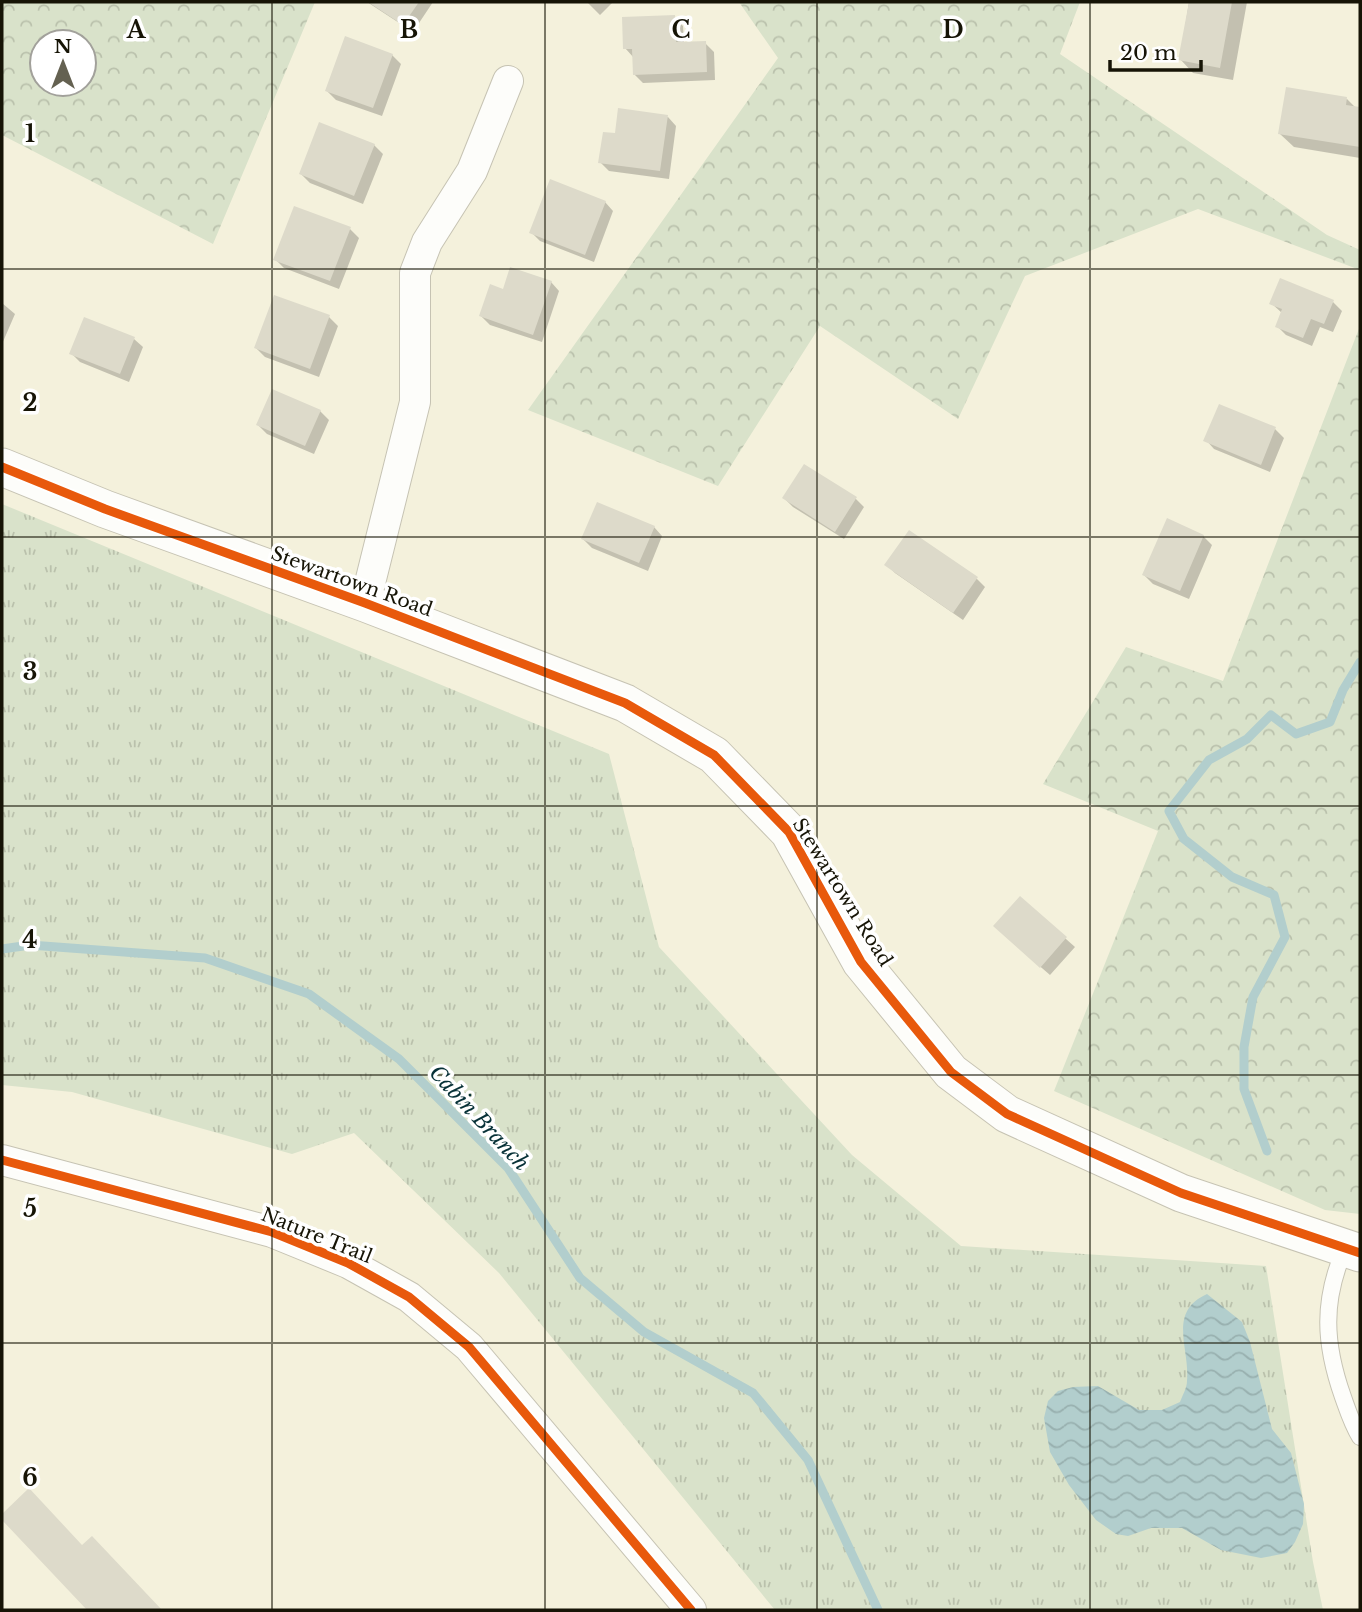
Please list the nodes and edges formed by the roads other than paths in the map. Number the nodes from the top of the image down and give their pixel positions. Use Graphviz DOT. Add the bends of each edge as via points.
graph roads {
  1 [pos="508,81"];
  2 [pos="2,467"];
  3 [pos="365,603"];
  4 [pos="2,1160"];
  5 [pos="1353,1251"];
  6 [pos="1360,1437"];
  7 [pos="691,1610"];
  1 -- 3 [label="street" via="472,171 427,242 415,273 415,402"];
  2 -- 3 [label="street, Stewartown Road"];
  3 -- 5 [label="street, Stewartown Road" via="625,703 714,755 789,832 861,962 951,1072 1007,1114 1181,1193"];
  4 -- 7 [label="street, Nature Trail" via="272,1232 348,1263 409,1297 469,1348"];
  5 -- 6 [label="lane" via="1333,1276 1326,1324 1333,1369"];
}
